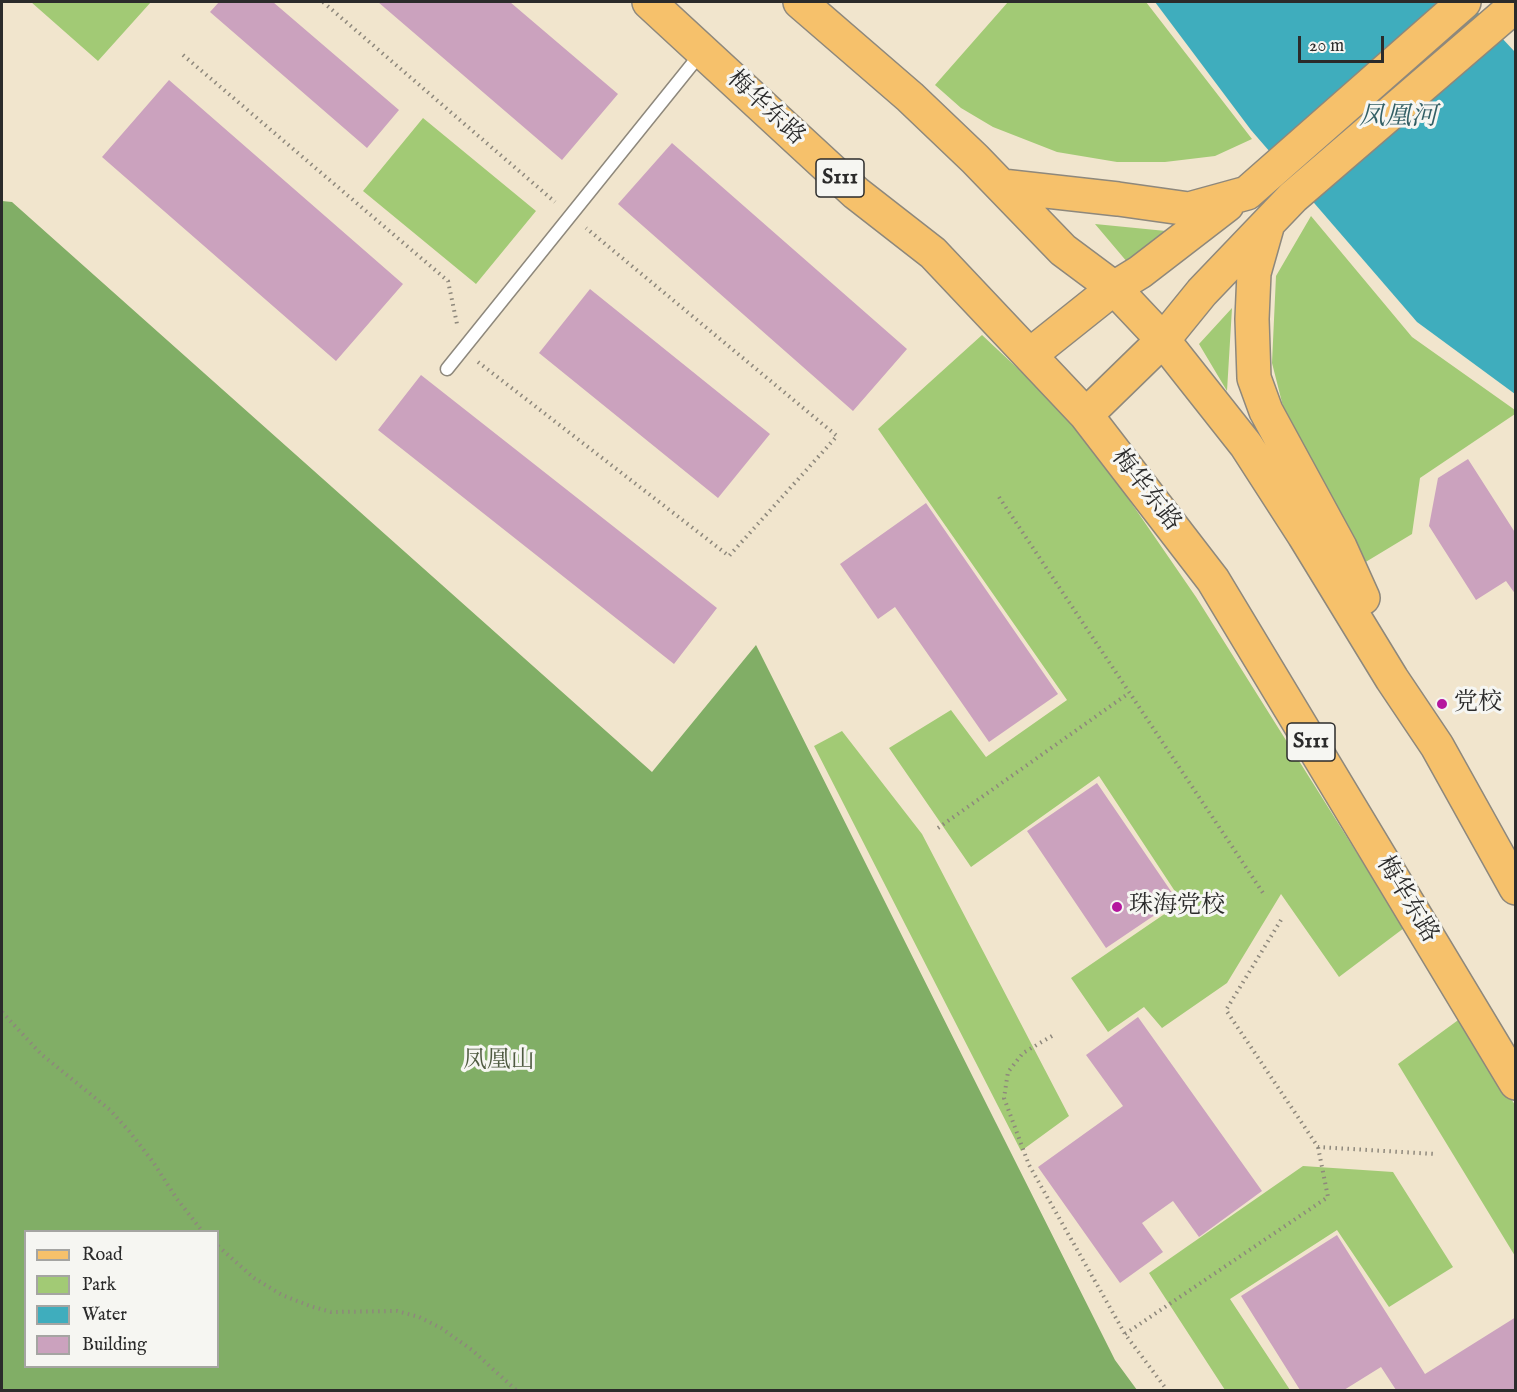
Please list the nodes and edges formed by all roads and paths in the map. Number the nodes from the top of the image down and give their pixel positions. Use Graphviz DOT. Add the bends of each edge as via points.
graph roads {
  1 [pos="323,2"];
  2 [pos="649,2"];
  3 [pos="800,2"];
  4 [pos="1464,2"];
  5 [pos="1508,10"];
  6 [pos="703,52"];
  7 [pos="183,55"];
  8 [pos="1002,186"];
  9 [pos="1238,196"];
  10 [pos="571,215"];
  11 [pos="1268,224"];
  12 [pos="1114,288"];
  13 [pos="1163,340"];
  14 [pos="462,350"];
  15 [pos="1030,356"];
  16 [pos="447,369"];
  17 [pos="1086,415"];
  18 [pos="999,497"];
  19 [pos="1392,679"];
  20 [pos="1129,693"];
  21 [pos="938,828"];
  22 [pos="1515,888"];
  23 [pos="1263,893"];
  24 [pos="1281,920"];
  25 [pos="2,1012"];
  26 [pos="1052,1036"];
  27 [pos="1515,1083"];
  28 [pos="1318,1148"];
  29 [pos="1436,1154"];
  30 [pos="201,1230"];
  31 [pos="219,1247"];
  32 [pos="1125,1334"];
  33 [pos="516,1390"];
  34 [pos="1167,1390"];
  1 -- 10 [label="path"];
  2 -- 6 [label="main road, 梅华东路 / S111"];
  3 -- 8 [label="main road" via="910,97"];
  4 -- 9 [label="main road" via="1247,193"];
  5 -- 11 [label="main road" via="1293,197"];
  6 -- 10 [label="lane"];
  6 -- 15 [label="main road, 梅华东路 / S111" via="856,193 933,254"];
  7 -- 14 [label="path" via="448,281"];
  8 -- 9 [label="main road" via="1189,209"];
  8 -- 12 [label="main road" via="1063,250"];
  9 -- 12 [label="main road"];
  10 -- 14 [label="lane"];
  10 -- 14 [label="path" via="837,436 729,556"];
  11 -- 13 [label="main road" via="1202,292"];
  11 -- 19 [label="main road" via="1254,273 1254,378 1266,411 1366,603"];
  12 -- 13 [label="main road"];
  12 -- 15 [label="main road"];
  13 -- 17 [label="main road"];
  13 -- 19 [label="main road" via="1246,445"];
  14 -- 16 [label="lane"];
  15 -- 17 [label="main road, 梅华东路 / S111"];
  17 -- 27 [label="main road, 梅华东路 / S111" via="1213,580"];
  18 -- 20 [label="path"];
  19 -- 22 [label="main road" via="1437,746"];
  20 -- 21 [label="path"];
  20 -- 23 [label="path"];
  24 -- 28 [label="path" via="1226,1010"];
  25 -- 30 [label="path" via="41,1054 110,1110"];
  26 -- 32 [label="path" via="1023,1053 1008,1072 1004,1098 1029,1165"];
  28 -- 29 [label="path"];
  28 -- 32 [label="path" via="1328,1197"];
  31 -- 33 [label="path" via="254,1278 310,1306 331,1312 397,1311 418,1317 472,1350"];
  32 -- 34 [label="path"];
}
